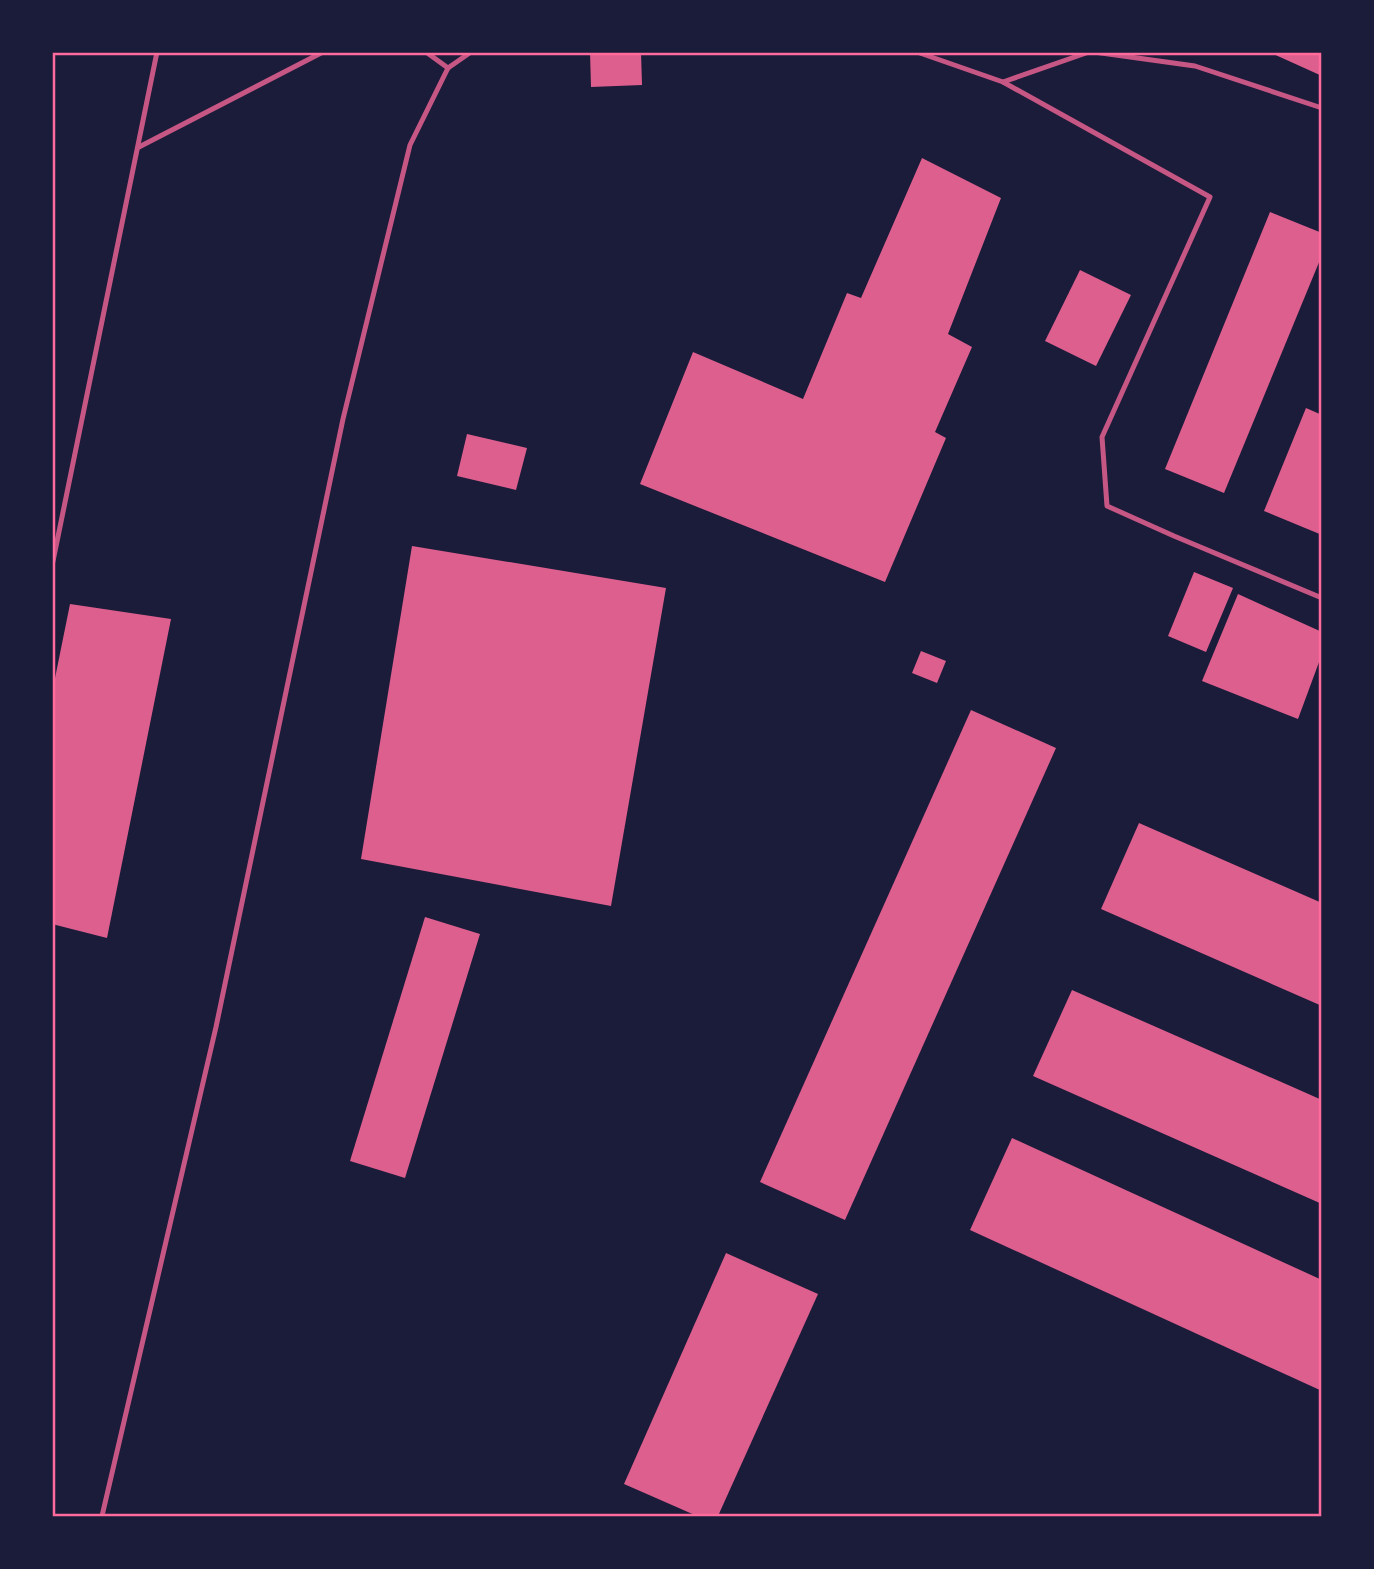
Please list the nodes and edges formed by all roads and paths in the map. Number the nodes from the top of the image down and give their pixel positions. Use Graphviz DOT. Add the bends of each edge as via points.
graph roads {
  1 [pos="157,52"];
  2 [pos="323,52"];
  3 [pos="426,52"];
  4 [pos="471,52"];
  5 [pos="917,52"];
  6 [pos="1092,52"];
  7 [pos="448,68"];
  8 [pos="1003,82"];
  9 [pos="1321,107"];
  10 [pos="138,147"];
  11 [pos="52,566"];
  12 [pos="1321,598"];
  13 [pos="102,1517"];
  1 -- 10 [label="lane"];
  2 -- 10 [label="lane"];
  3 -- 7 [label="lane"];
  4 -- 7 [label="lane"];
  5 -- 8 [label="lane"];
  6 -- 8 [label="lane"];
  6 -- 9 [label="lane" via="1195,66"];
  7 -- 13 [label="lane" via="410,145 343,419 219,1013"];
  8 -- 12 [label="lane" via="1210,197 1102,438 1107,506"];
  10 -- 11 [label="lane"];
}
